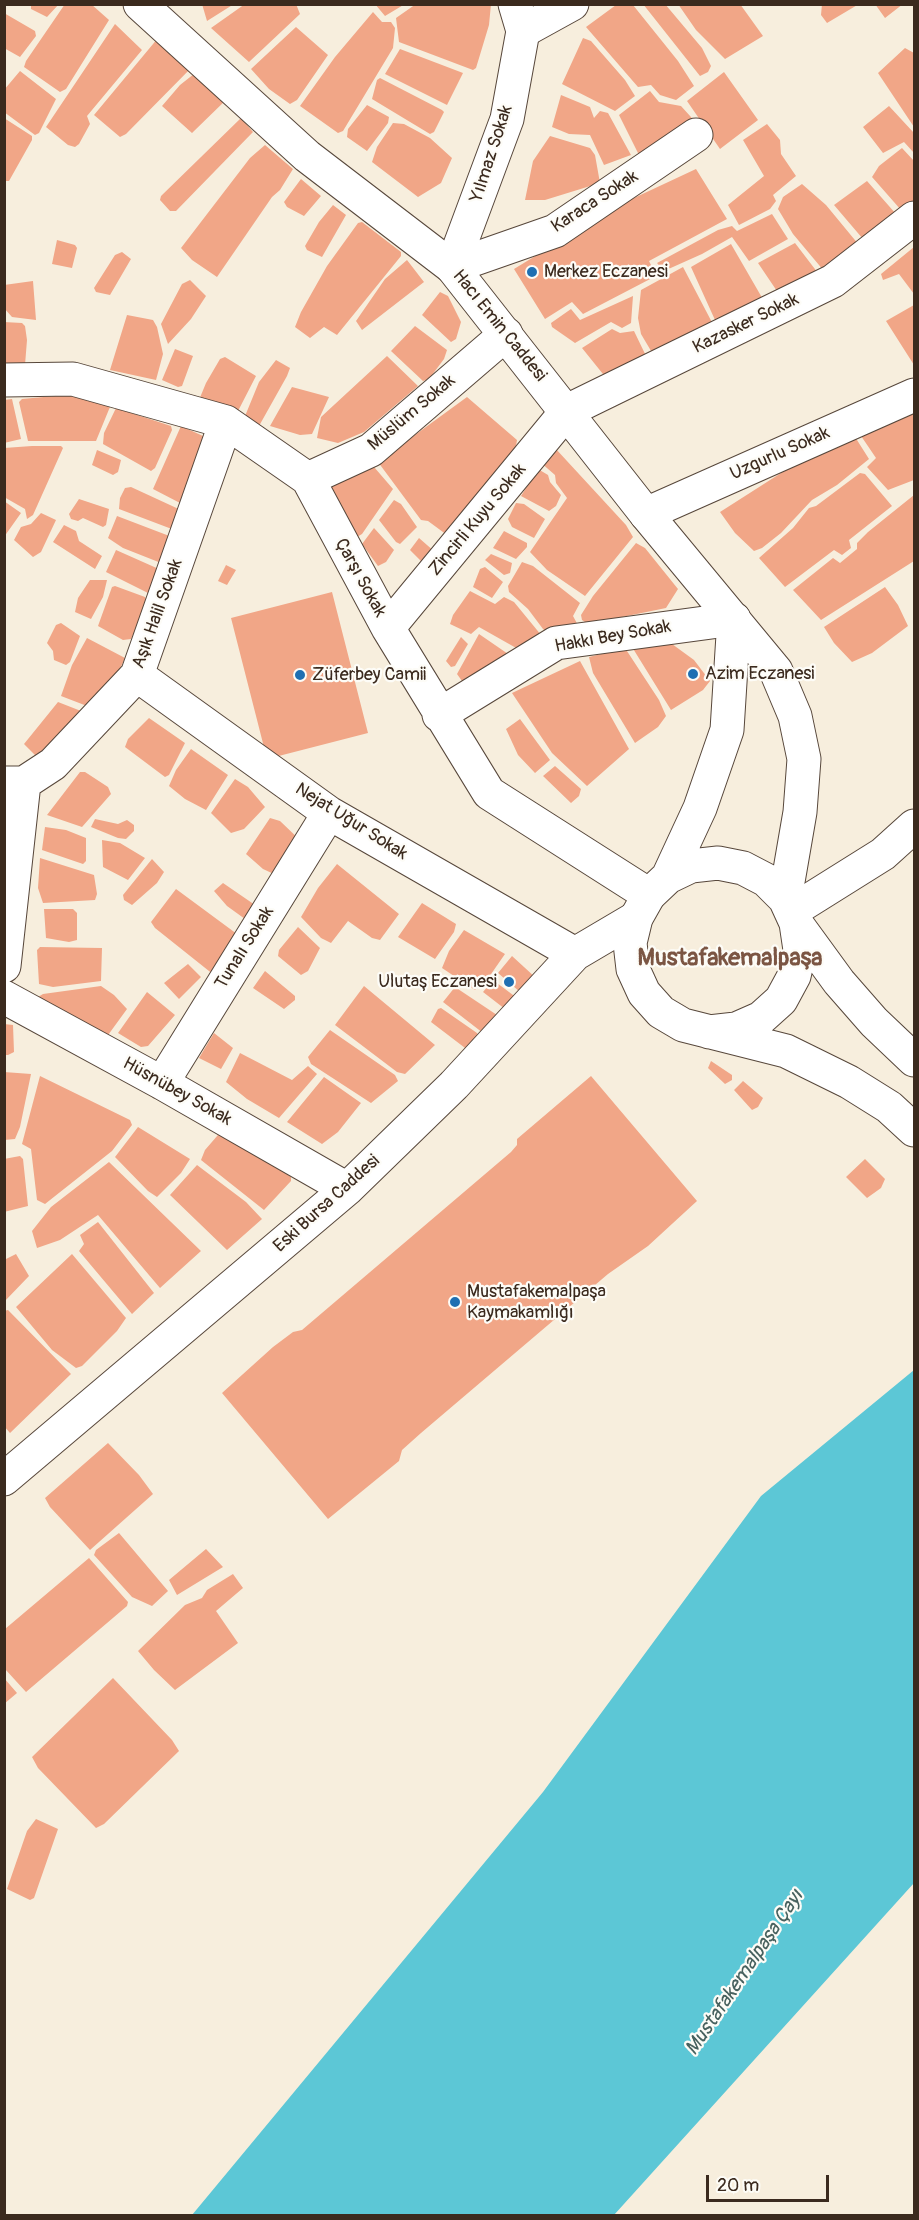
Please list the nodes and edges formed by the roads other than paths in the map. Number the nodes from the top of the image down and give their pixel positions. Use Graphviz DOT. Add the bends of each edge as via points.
graph roads {
  1 [pos="572,4"];
  2 [pos="145,6"];
  3 [pos="519,18"];
  4 [pos="696,135"];
  5 [pos="915,218"];
  6 [pos="452,267"];
  7 [pos="506,334"];
  8 [pos="4,380"];
  9 [pos="915,394"];
  10 [pos="567,411"];
  11 [pos="226,422"];
  12 [pos="308,479"];
  13 [pos="646,514"];
  14 [pos="734,618"];
  15 [pos="388,628"];
  16 [pos="137,675"];
  17 [pos="439,715"];
  18 [pos="14,783"];
  19 [pos="329,813"];
  20 [pos="915,826"];
  21 [pos="651,896"];
  22 [pos="791,911"];
  23 [pos="575,954"];
  24 [pos="4,966"];
  25 [pos="4,997"];
  26 [pos="708,1032"];
  27 [pos="915,1060"];
  28 [pos="162,1083"];
  29 [pos="915,1130"];
  30 [pos="347,1189"];
  31 [pos="4,1479"];
  1 -- 3 [label="street"];
  2 -- 6 [label="street, Hacı Emin Caddesi" via="307,156"];
  3 -- 6 [label="street, Yılmaz Sokak" via="507,119"];
  4 -- 6 [label="street, Karaca Sokak" via="555,231"];
  5 -- 10 [label="street, Kazasker Sokak" via="833,281"];
  6 -- 7 [label="street, Hacı Emin Caddesi"];
  7 -- 10 [label="street, Hacı Emin Caddesi"];
  7 -- 12 [label="street, Müslüm Sokak" via="371,450"];
  8 -- 11 [label="street, Çarşı Sokak" via="73,379"];
  9 -- 13 [label="street, Uzgurlu Sokak"];
  10 -- 13 [label="street, Hacı Emin Caddesi"];
  10 -- 15 [label="street, Zincirli Kuyu Sokak"];
  11 -- 12 [label="street, Çarşı Sokak"];
  11 -- 16 [label="street, Aşık Halil Sokak"];
  12 -- 15 [label="street, Çarşı Sokak"];
  13 -- 14 [label="street, Hacı Emin Caddesi"];
  14 -- 17 [label="street, Hakkı Bey Sokak" via="556,643"];
  14 -- 21 [label="street" via="727,730 700,808"];
  14 -- 22 [label="street, Hacı Emin Caddesi" via="776,671 795,716 804,759"];
  15 -- 17 [label="street, Çarşı Sokak"];
  16 -- 18 [label="street, Aşık Halil Sokak" via="53,764"];
  16 -- 19 [label="street, Nejat Uğur Sokak"];
  17 -- 21 [label="street, Çarşı Sokak" via="489,793"];
  18 -- 24 [label="street"];
  19 -- 23 [label="street, Nejat Uğur Sokak"];
  19 -- 28 [label="street, Tunalı Sokak"];
  20 -- 22 [label="street" via="883,854"];
  21 -- 22 [label="street" via="691,866 726,864 766,880"];
  21 -- 23 [label="street, Eski Bursa Caddesi"];
  21 -- 26 [label="street" via="630,943 633,969 644,993 661,1012 683,1025"];
  22 -- 26 [label="street" via="800,950 794,976 781,1000 761,1018 736,1029"];
  22 -- 27 [label="street" via="839,982"];
  23 -- 30 [label="street, Eski Bursa Caddesi" via="454,1085"];
  25 -- 28 [label="street, Hüsnübey Sokak"];
  26 -- 29 [label="street" via="786,1051 849,1082 889,1107"];
  28 -- 30 [label="street, Hüsnübey Sokak"];
  30 -- 31 [label="street, Eski Bursa Caddesi"];
}
